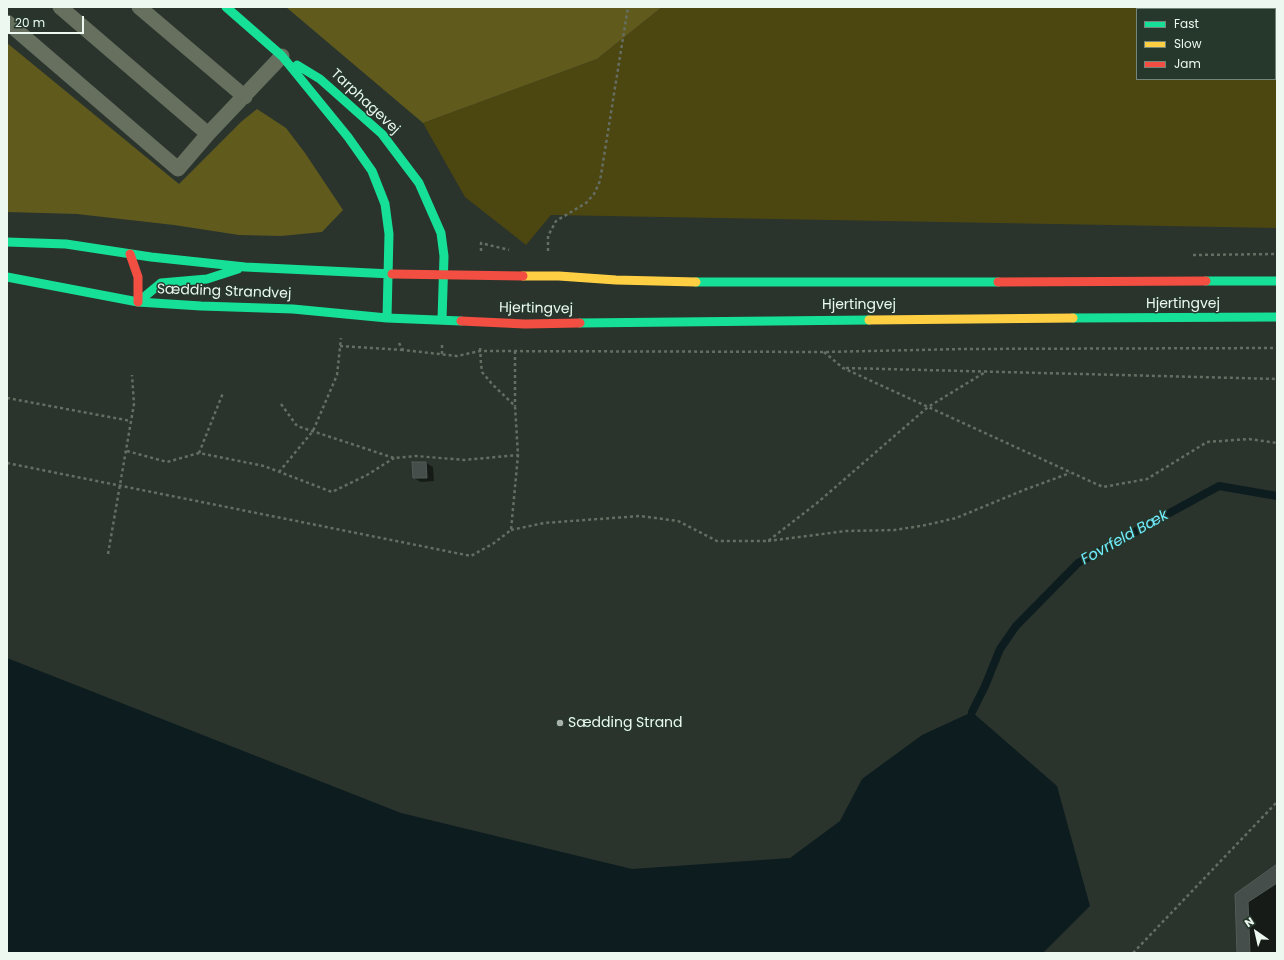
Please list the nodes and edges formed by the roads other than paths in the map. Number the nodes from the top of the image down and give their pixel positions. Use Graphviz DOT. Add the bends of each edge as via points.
graph roads {
  1 [pos="60,7"];
  2 [pos="139,7"];
  3 [pos="226,7"];
  4 [pos="7,22"];
  5 [pos="282,56"];
  6 [pos="245,96"];
  7 [pos="208,134"];
  8 [pos="7,242"];
  9 [pos="130,254"];
  10 [pos="245,267"];
  11 [pos="389,274"];
  12 [pos="443,275"];
  13 [pos="7,277"];
  14 [pos="1277,281"];
  15 [pos="138,302"];
  16 [pos="1277,317"];
  17 [pos="386,318"];
  18 [pos="442,320"];
  1 -- 7 [label="lane"];
  2 -- 6 [label="lane"];
  3 -- 5 [label="main road, Tarphagevej"];
  4 -- 7 [label="lane" via="178,169"];
  5 -- 6 [label="lane"];
  5 -- 11 [label="main road, Tarphagevej" via="348,137 372,171 385,204 389,234"];
  5 -- 12 [label="main road, Tarphagevej" via="320,79 382,134 419,183 441,233"];
  6 -- 7 [label="lane"];
  8 -- 9 [label="main road, Sædding Strandvej" via="66,244"];
  9 -- 10 [label="main road, Sædding Strandvej"];
  9 -- 15 [label="main road" via="138,277"];
  10 -- 11 [label="main road, Sædding Strandvej"];
  10 -- 15 [label="main road" via="207,279 161,283"];
  11 -- 12 [label="main road, Sædding Strandvej"];
  11 -- 17 [label="main road, Tarphagevej"];
  12 -- 14 [label="main road, Hjertingvej" via="559,276 726,283"];
  12 -- 18 [label="main road, Tarphagevej"];
  13 -- 15 [label="main road, Sædding Strandvej"];
  15 -- 17 [label="main road, Sædding Strandvej" via="293,309"];
  16 -- 18 [label="main road, Hjertingvej" via="525,324"];
  17 -- 18 [label="main road, Sædding Strandvej"];
}
